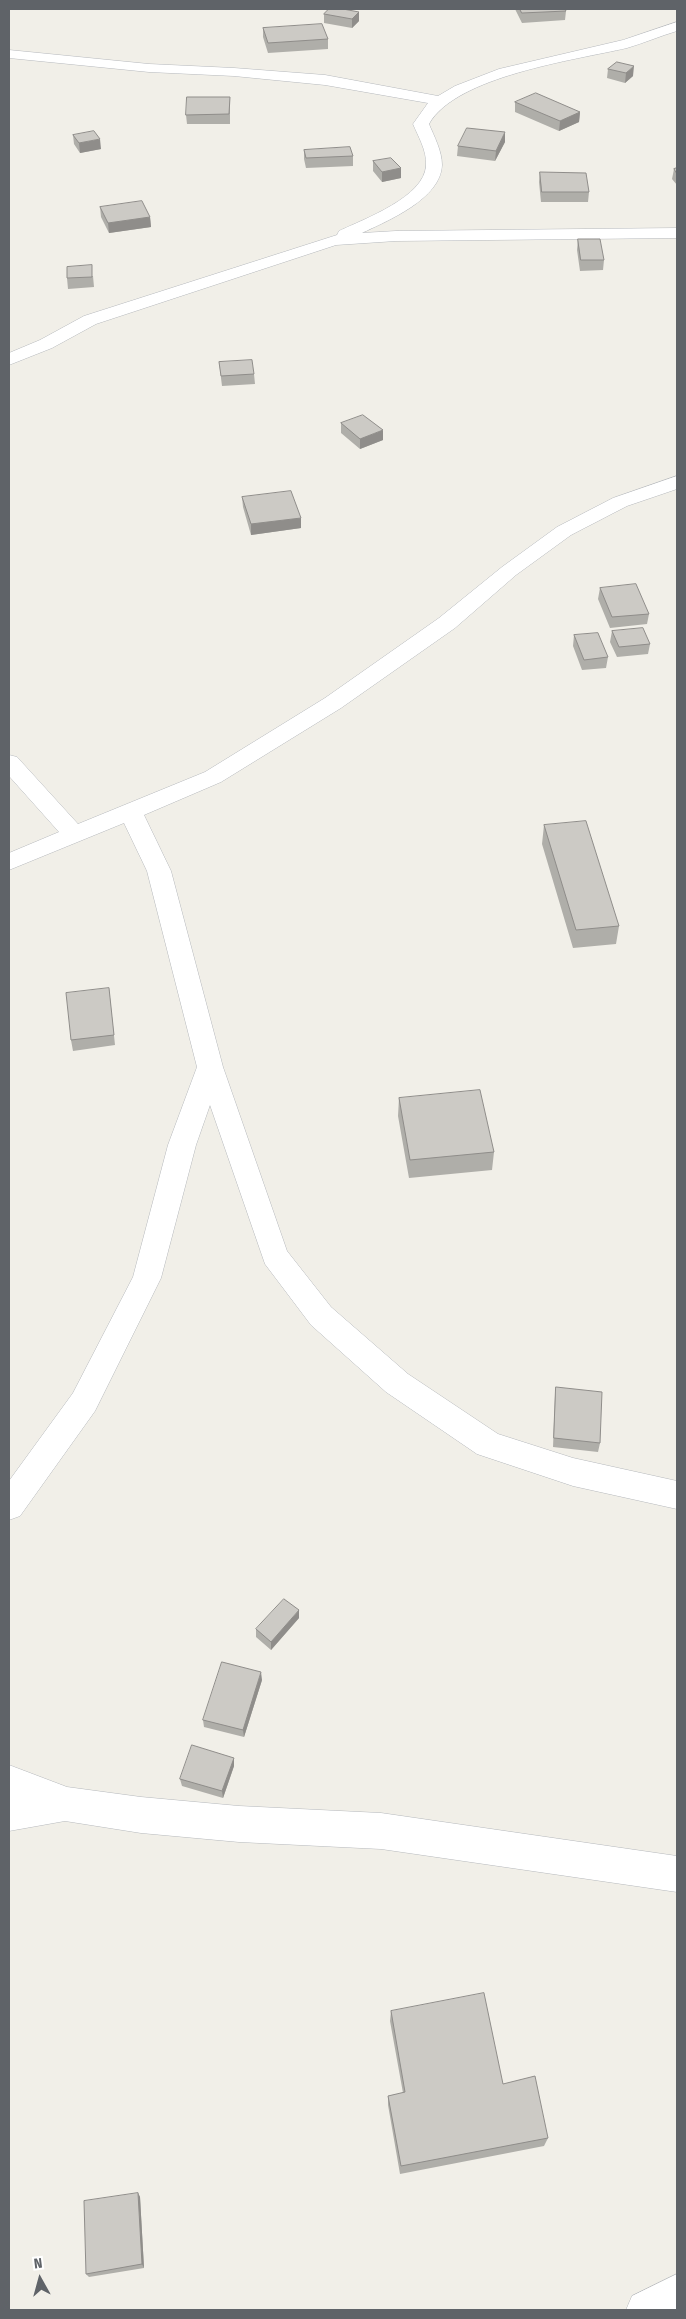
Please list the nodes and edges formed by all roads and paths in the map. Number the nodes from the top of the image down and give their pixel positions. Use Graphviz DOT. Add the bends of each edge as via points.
graph roads {
  1 [pos="677,26"];
  2 [pos="9,54"];
  3 [pos="440,101"];
  4 [pos="677,233"];
  5 [pos="334,240"];
  6 [pos="9,360"];
  7 [pos="677,482"];
  8 [pos="9,762"];
  9 [pos="130,811"];
  10 [pos="74,834"];
  11 [pos="9,862"];
  12 [pos="210,1067"];
  13 [pos="677,1495"];
  14 [pos="9,1506"];
  15 [pos="9,1782"];
  16 [pos="65,1804"];
  17 [pos="9,1813"];
  18 [pos="677,1874"];
  19 [pos="677,2294"];
  20 [pos="646,2310"];
  1 -- 3 [label="street" via="622,45 487,79"];
  2 -- 3 [label="street" via="325,80"];
  3 -- 5 [label="street" via="421,124 434,166 431,178 418,196"];
  4 -- 5 [label="street" via="396,236"];
  5 -- 6 [label="street" via="90,320"];
  7 -- 9 [label="street" via="620,502 564,531 509,571 447,624 333,703 213,777"];
  8 -- 10 [label="street"];
  9 -- 10 [label="street"];
  9 -- 12 [label="street" via="159,871"];
  10 -- 11 [label="street"];
  12 -- 13 [label="street" via="275,1256 321,1316 397,1383 488,1444 573,1472"];
  12 -- 14 [label="street" via="182,1145 147,1278 84,1402"];
  15 -- 16 [label="street"];
  16 -- 17 [label="street"];
  16 -- 18 [label="street" via="238,1824 381,1831"];
  19 -- 20 [label="street"];
}
